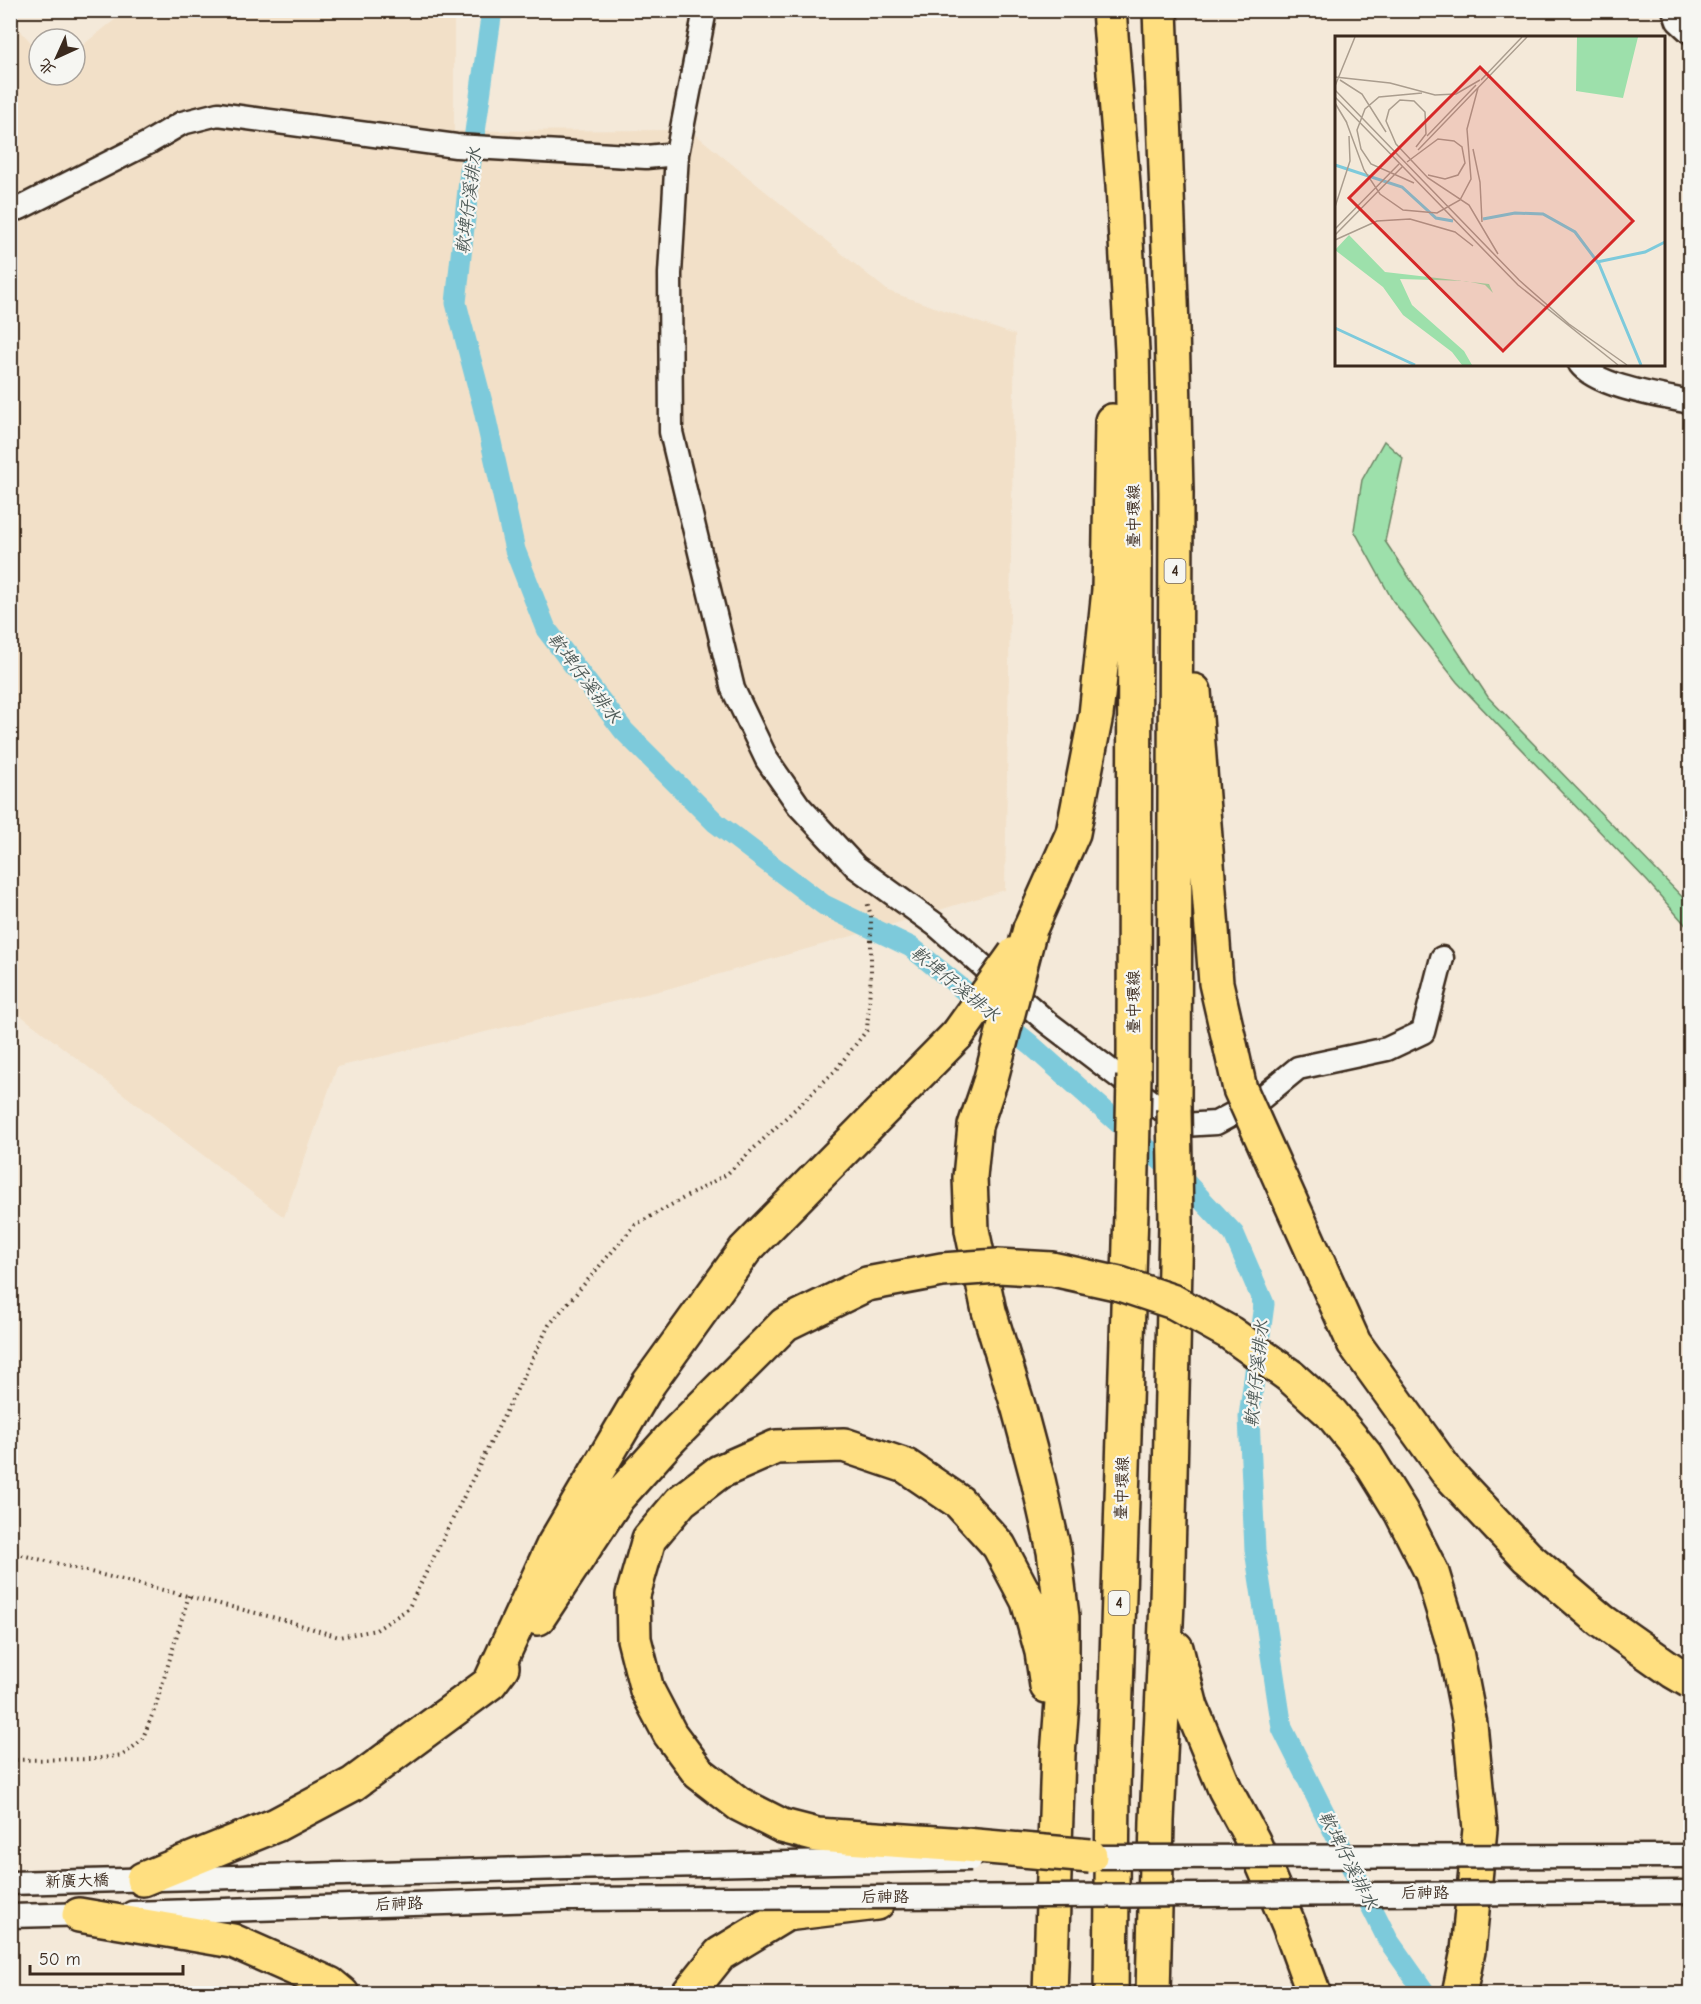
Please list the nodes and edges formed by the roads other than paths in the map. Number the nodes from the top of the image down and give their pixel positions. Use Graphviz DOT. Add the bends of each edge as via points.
graph roads {
  1 [pos="705,10"];
  2 [pos="1109,10"];
  3 [pos="1160,10"];
  4 [pos="1674,10"];
  5 [pos="1690,32"];
  6 [pos="677,154"];
  7 [pos="1123,185"];
  8 [pos="10,209"];
  9 [pos="1581,366"];
  10 [pos="1690,402"];
  11 [pos="1176,492"];
  12 [pos="1030,929"];
  13 [pos="1442,958"];
  14 [pos="1167,1602"];
  15 [pos="1690,1681"];
  16 [pos="490,1683"];
  17 [pos="1058,1755"];
  18 [pos="1690,1856"];
  19 [pos="1090,1857"];
  20 [pos="143,1879"];
  21 [pos="10,1883"];
  22 [pos="1690,1892"];
  23 [pos="940,1896"];
  24 [pos="79,1915"];
  25 [pos="10,1916"];
  26 [pos="342,1994"];
  27 [pos="688,1994"];
  28 [pos="1050,1994"];
  29 [pos="1111,1994"];
  30 [pos="1153,1994"];
  31 [pos="1314,1994"];
  32 [pos="1459,1994"];
  1 -- 6 [label="street"];
  2 -- 7 [label="highway, 臺中環線 / 4"];
  3 -- 11 [label="highway, 4"];
  4 -- 5 [label="street" via="1678,21"];
  6 -- 8 [label="street" via="646,157 456,146 218,114 182,123 31,202"];
  6 -- 13 [label="street" via="670,274 671,432 733,690 767,760 799,806 856,867 936,925 1047,1022 1182,1125 1216,1123 1258,1100 1298,1068 1387,1049 1423,1032"];
  7 -- 12 [label="highway" via="1109,590 1096,715 1073,833"];
  7 -- 29 [label="highway, 臺中環線 / 4, bridge" via="1134,481 1134,1076 1113,1774"];
  9 -- 10 [label="street" via="1596,378"];
  11 -- 14 [label="highway, 4, bridge" via="1176,1224"];
  11 -- 15 [label="highway, bridge" via="1216,983 1240,1089 1354,1342 1440,1462 1527,1557 1602,1621"];
  12 -- 16 [label="highway, bridge" via="958,1034 745,1250 649,1383 553,1546"];
  12 -- 17 [label="highway, bridge" via="975,1126 970,1178 972,1230 989,1311 1020,1408 1054,1551 1062,1617"];
  14 -- 30 [label="highway, 4"];
  14 -- 31 [label="highway" via="1191,1707 1225,1790 1254,1841"];
  16 -- 20 [label="highway" via="353,1784 276,1825"];
  16 -- 32 [label="highway, bridge" via="618,1497 785,1324 867,1284 942,1270 998,1266 1052,1269 1120,1284 1174,1302 1230,1333 1290,1376 1331,1413 1360,1448 1401,1512 1432,1573 1456,1652 1470,1724 1480,1830 1468,1951"];
  17 -- 19 [label="highway, bridge" via="1042,1652 1028,1601 999,1546 959,1502 906,1466 844,1445 776,1447 719,1472 681,1501 649,1539 633,1595 634,1639 647,1690 670,1734 699,1773 738,1804 782,1826 817,1834"];
  17 -- 28 [label="highway"];
  18 -- 19 [label="street, 后神路, bridge"];
  19 -- 20 [label="street, 后神路, bridge"];
  20 -- 21 [label="street, 新廣大橋"];
  22 -- 23 [label="street, 后神路, bridge"];
  23 -- 24 [label="street, 后神路, bridge" via="568,1899"];
  23 -- 27 [label="highway, bridge" via="786,1914 720,1954"];
  24 -- 25 [label="street, 新廣大橋"];
  24 -- 26 [label="highway" via="233,1941 330,1984"];
}
